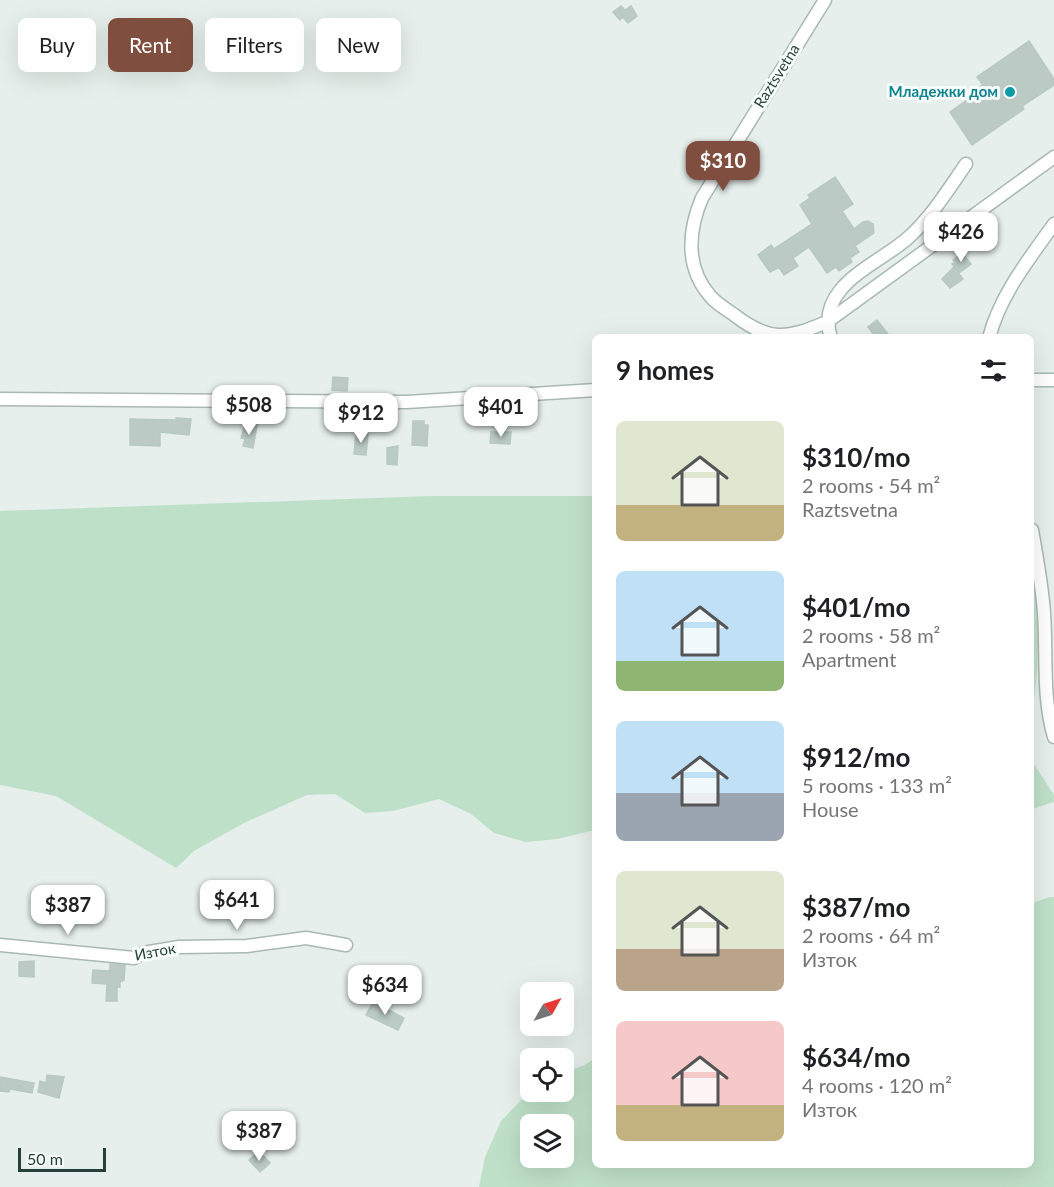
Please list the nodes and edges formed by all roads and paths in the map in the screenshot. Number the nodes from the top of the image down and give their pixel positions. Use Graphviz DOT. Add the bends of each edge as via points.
graph roads {
  1 [pos="825,0"];
  2 [pos="1054,157"];
  3 [pos="966,164"];
  4 [pos="1054,224"];
  5 [pos="827,322"];
  6 [pos="774,334"];
  7 [pos="788,334"];
  8 [pos="830,334"];
  9 [pos="990,334"];
  10 [pos="1034,380"];
  11 [pos="1054,380"];
  12 [pos="592,390"];
  13 [pos="0,399"];
  14 [pos="1034,544"];
  15 [pos="1054,737"];
  16 [pos="0,945"];
  17 [pos="346,945"];
  1 -- 6 [label="street, Raztsvetna" via="702,198 694,218 691,254 698,278 712,298 755,329"];
  2 -- 5 [label="street, Raztsvetna"];
  3 -- 5 [label="street" via="936,209 908,238 848,280 834,300"];
  4 -- 9 [label="street" via="1001,304"];
  5 -- 7 [label="street, Raztsvetna"];
  5 -- 8 [label="street"];
  10 -- 11 [label="street"];
  12 -- 13 [label="street" via="407,402"];
  14 -- 15 [label="street" via="1044,613 1048,718"];
  16 -- 17 [label="street, Изток" via="134,958 179,947 248,946 306,938"];
}
